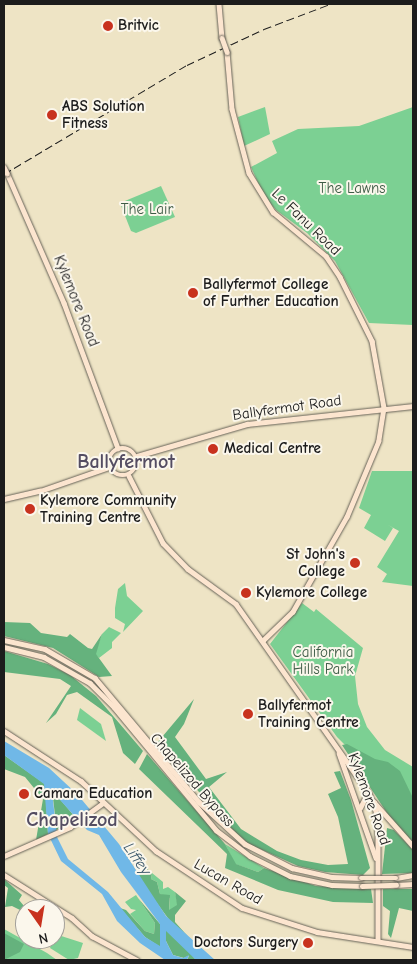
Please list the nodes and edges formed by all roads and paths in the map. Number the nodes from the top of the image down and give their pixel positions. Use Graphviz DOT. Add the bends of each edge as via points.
graph roads {
  1 [pos="219,4"];
  2 [pos="4,167"];
  3 [pos="413,406"];
  4 [pos="384,408"];
  5 [pos="118,448"];
  6 [pos="137,456"];
  7 [pos="109,467"];
  8 [pos="129,476"];
  9 [pos="4,499"];
  10 [pos="4,640"];
  11 [pos="263,641"];
  12 [pos="4,647"];
  13 [pos="4,730"];
  14 [pos="336,744"];
  15 [pos="374,802"];
  16 [pos="103,803"];
  17 [pos="360,809"];
  18 [pos="413,846"];
  19 [pos="4,856"];
  20 [pos="378,863"];
  21 [pos="4,875"];
  22 [pos="413,876"];
  23 [pos="413,884"];
  24 [pos="378,942"];
  25 [pos="413,948"];
  26 [pos="138,960"];
  1 -- 4 [label="main road, Le Fanu Road, bridge" via="232,108 253,182 273,212 326,256 340,277 372,341"];
  2 -- 5 [label="main road, Kylemore Road, bridge" via="64,303"];
  3 -- 4 [label="main road, Ballyfermot Road"];
  4 -- 6 [label="main road, Ballyfermot Road" via="247,424"];
  4 -- 11 [label="main road, Le Fanu Road" via="379,441 347,517 293,612"];
  5 -- 6 [label="main road" via="128,449"];
  5 -- 7 [label="main road" via="110,456"];
  6 -- 8 [label="main road" via="137,465"];
  7 -- 8 [label="main road" via="116,474"];
  7 -- 9 [label="main road" via="40,491"];
  8 -- 11 [label="main road, Kylemore Road" via="149,521 167,548 188,569 236,604"];
  10 -- 22 [label="main road, Chapelizod Bypass, bridge" via="45,650 95,678 199,802 245,844 292,868 332,877"];
  11 -- 14 [label="main road, Kylemore Road"];
  12 -- 23 [label="main road, Chapelizod Bypass, bridge" via="57,663 90,683 114,707 216,830 250,856 290,876 332,885"];
  13 -- 16 [label="main road, Lucan Road" via="81,781"];
  14 -- 15 [label="main road, Kylemore Road"];
  14 -- 17 [label="main road, Kylemore Road"];
  15 -- 17 [label="main road" via="362,800"];
  15 -- 18 [label="main road"];
  15 -- 20 [label="main road, Kylemore Road"];
  16 -- 19 [label="main road" via="77,822"];
  16 -- 24 [label="main road, Lucan Road" via="156,851 242,908 317,932"];
  17 -- 20 [label="main road, Kylemore Road"];
  20 -- 24 [label="main road, Kylemore Road"];
  21 -- 26 [label="main road" via="72,918 92,936"];
  24 -- 25 [label="main road, Lucan Road"];
}
